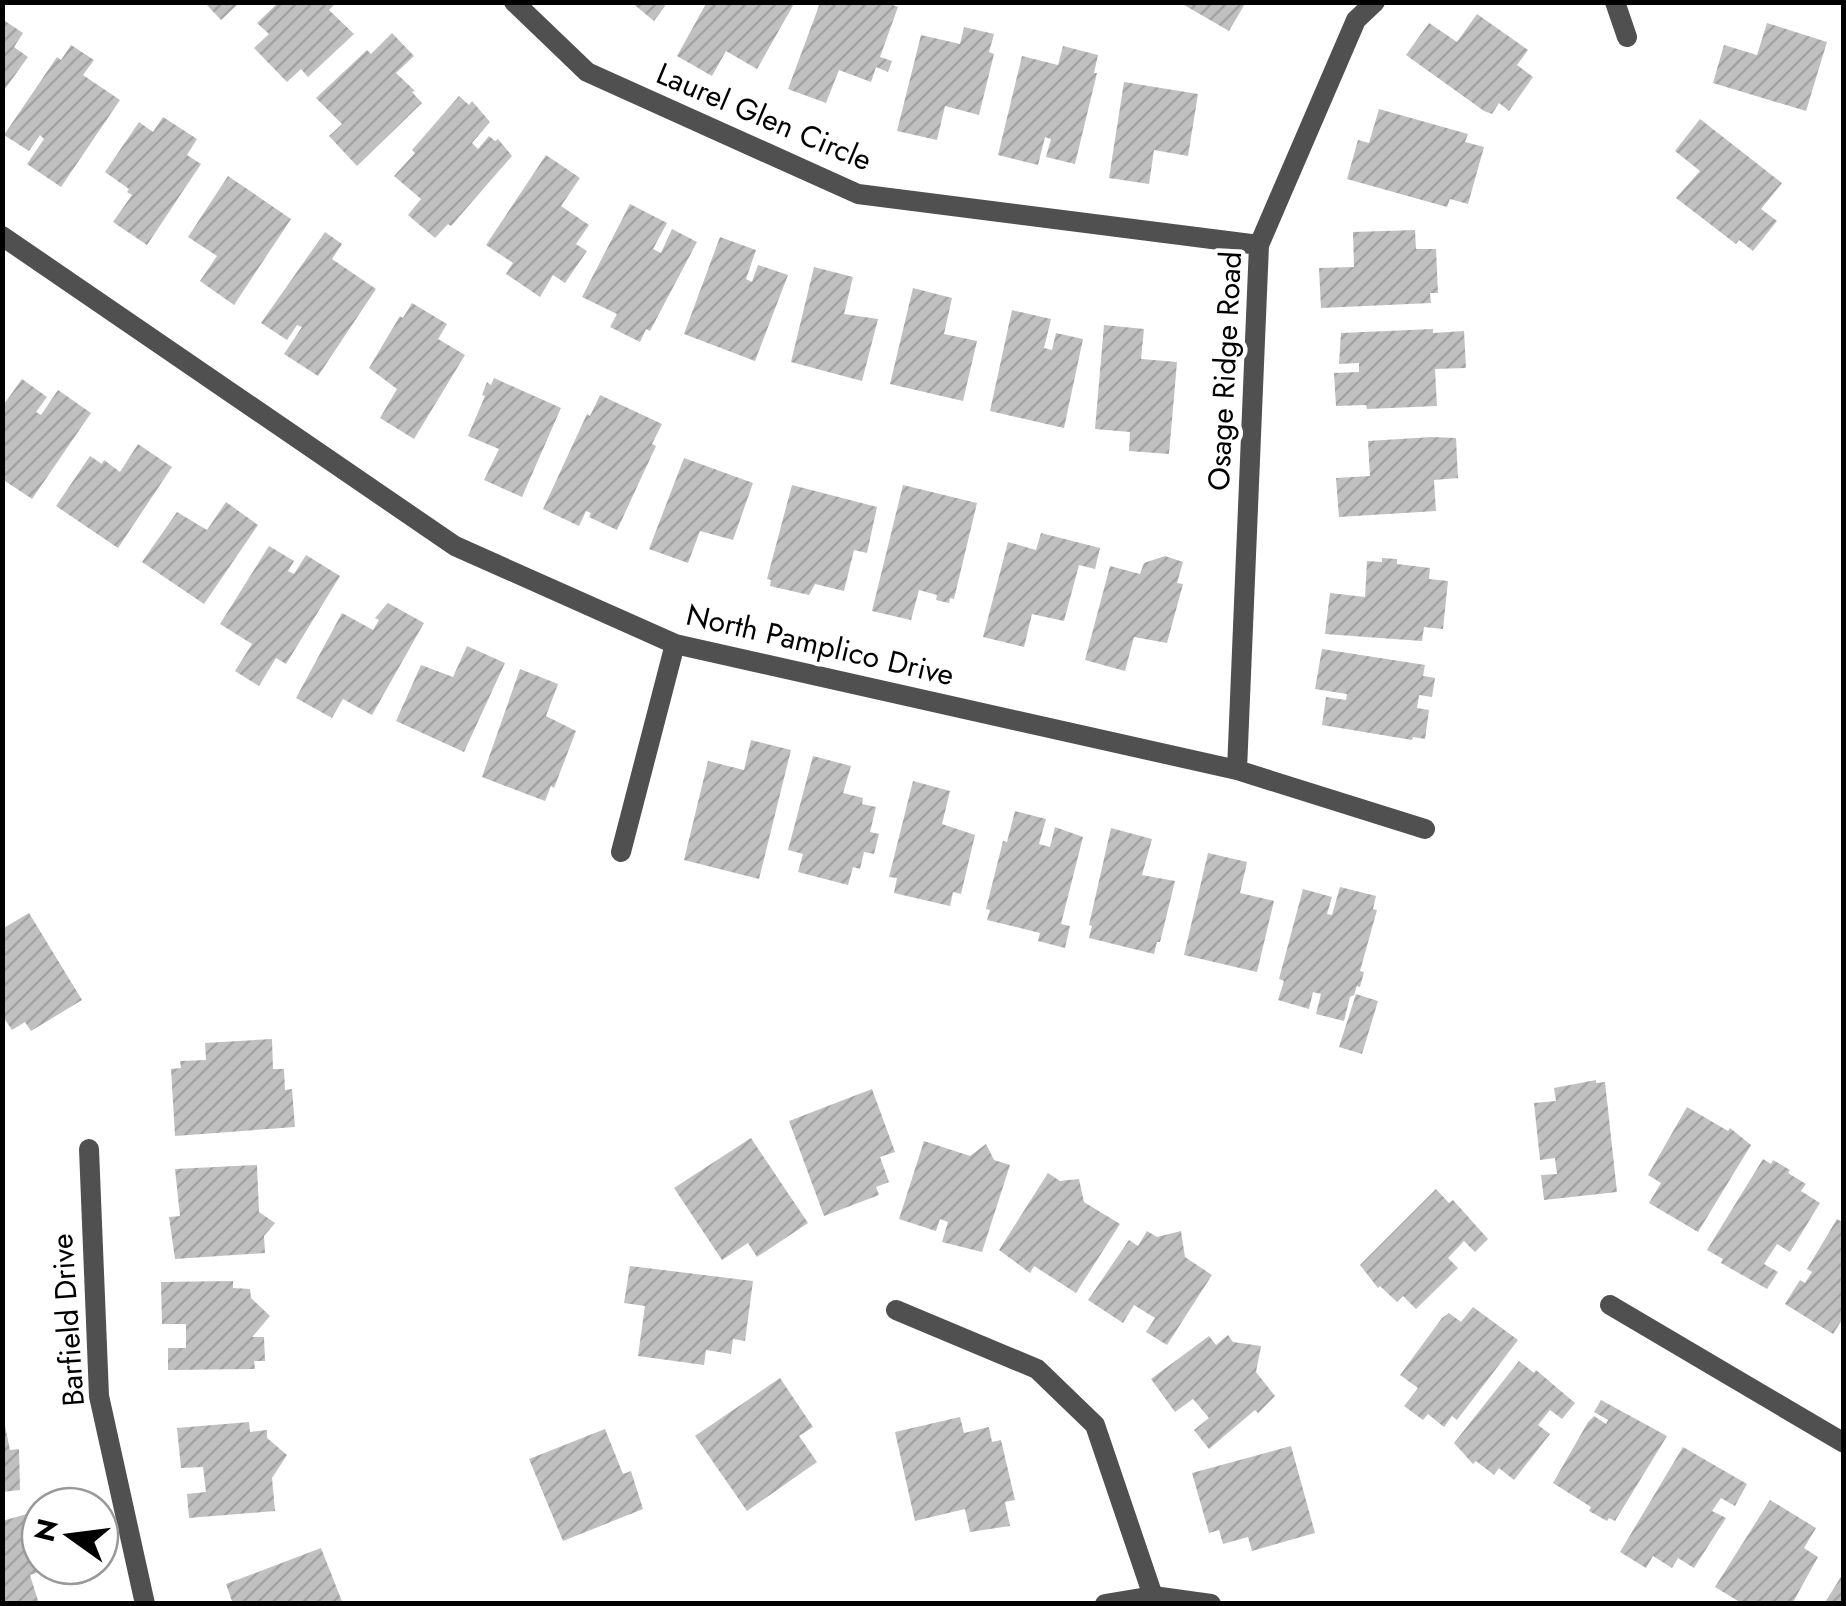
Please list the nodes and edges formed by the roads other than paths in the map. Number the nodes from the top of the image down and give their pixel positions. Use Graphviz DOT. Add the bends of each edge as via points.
graph roads {
  1 [pos="514,2"];
  2 [pos="1376,2"];
  3 [pos="1615,2"];
  4 [pos="1627,37"];
  5 [pos="2,236"];
  6 [pos="1259,245"];
  7 [pos="675,644"];
  8 [pos="1237,770"];
  9 [pos="1425,829"];
  10 [pos="622,852"];
  11 [pos="89,1149"];
  12 [pos="1610,1305"];
  13 [pos="896,1310"];
  14 [pos="1844,1442"];
  15 [pos="1153,1596"];
  16 [pos="145,1604"];
  17 [pos="1105,1604"];
  18 [pos="1211,1604"];
  1 -- 6 [label="street, Laurel Glen Circle" via="587,72 858,194"];
  2 -- 6 [label="street, Osage Ridge Road" via="1356,20"];
  3 -- 4 [label="street"];
  5 -- 7 [label="street, North Pamplico Drive" via="455,546"];
  6 -- 8 [label="street, Osage Ridge Road"];
  7 -- 8 [label="street, North Pamplico Drive"];
  7 -- 10 [label="street"];
  8 -- 9 [label="street, North Pamplico Drive"];
  11 -- 16 [label="street, Barfield Drive" via="100,1396"];
  12 -- 14 [label="street"];
  13 -- 15 [label="street" via="1037,1369 1095,1425"];
  15 -- 17 [label="street"];
  15 -- 18 [label="street"];
}
